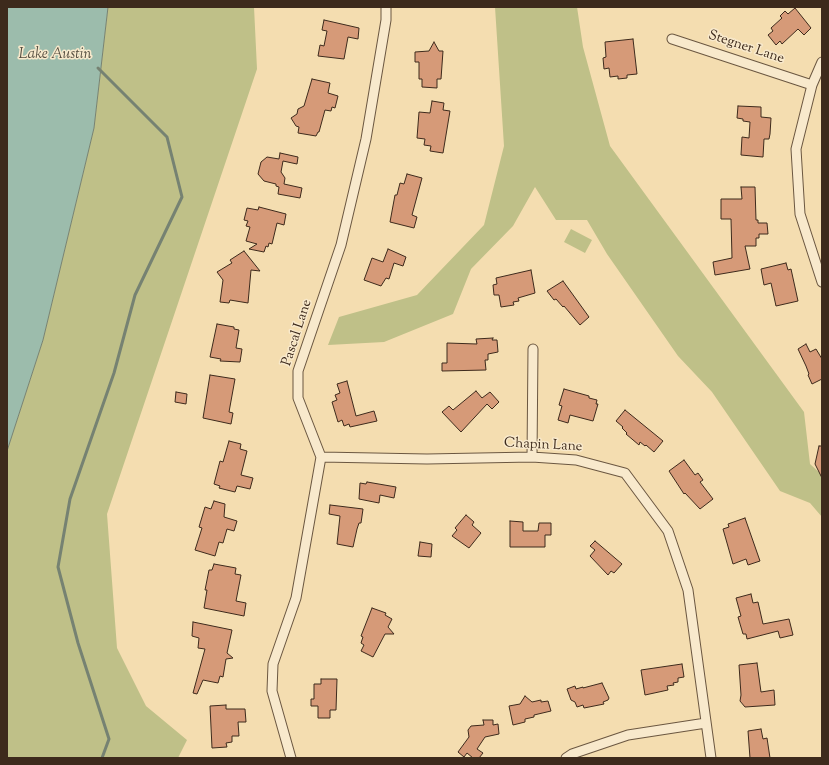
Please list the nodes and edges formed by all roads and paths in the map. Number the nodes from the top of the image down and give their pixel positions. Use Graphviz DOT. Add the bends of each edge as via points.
graph roads {
  1 [pos="386,7"];
  2 [pos="672,39"];
  3 [pos="822,62"];
  4 [pos="812,85"];
  5 [pos="822,282"];
  6 [pos="533,349"];
  7 [pos="321,457"];
  8 [pos="532,457"];
  9 [pos="706,723"];
  10 [pos="291,758"];
  11 [pos="566,758"];
  12 [pos="711,758"];
  1 -- 7 [label="street, Pascal Lane" via="366,139 342,245 298,371 298,398"];
  2 -- 4 [label="street, Stegner Lane"];
  3 -- 4 [label="street"];
  4 -- 5 [label="street" via="796,149 800,214"];
  6 -- 8 [label="street"];
  7 -- 8 [label="street, Chapin Lane"];
  7 -- 10 [label="street" via="296,598 273,664 272,690"];
  8 -- 9 [label="street, Chapin Lane" via="576,460 626,472 668,531 688,590"];
  9 -- 11 [label="street" via="628,735"];
  9 -- 12 [label="street, Chapin Lane"];
}
